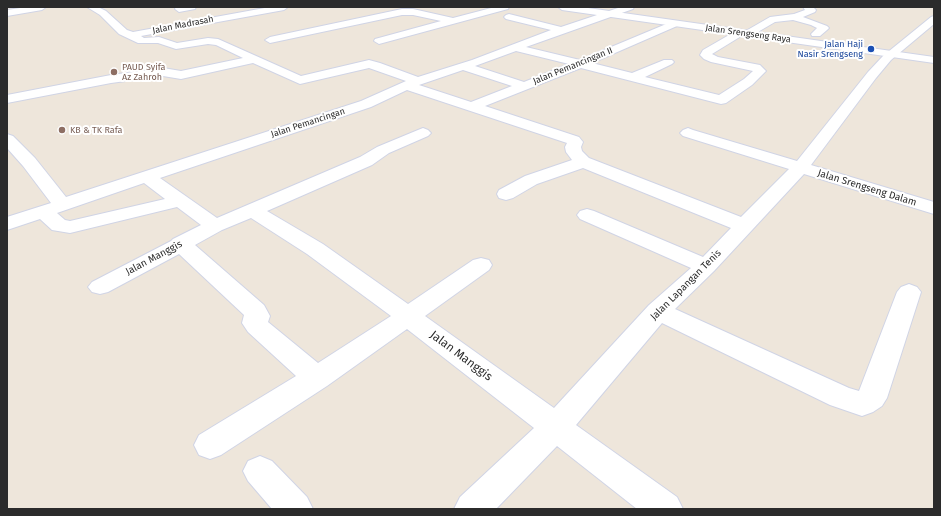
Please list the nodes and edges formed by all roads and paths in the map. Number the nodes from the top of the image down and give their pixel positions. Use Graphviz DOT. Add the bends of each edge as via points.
graph roads {
  1 [pos="42,7"];
  2 [pos="91,7"];
  3 [pos="192,7"];
  4 [pos="284,7"];
  5 [pos="496,7"];
  6 [pos="505,7"];
  7 [pos="562,7"];
  8 [pos="630,7"];
  9 [pos="807,7"];
  10 [pos="179,10"];
  11 [pos="485,12"];
  12 [pos="7,13"];
  13 [pos="607,14"];
  14 [pos="509,17"];
  15 [pos="793,17"];
  16 [pos="934,19"];
  17 [pos="453,21"];
  18 [pos="674,24"];
  19 [pos="561,30"];
  20 [pos="132,34"];
  21 [pos="743,34"];
  22 [pos="816,34"];
  23 [pos="270,40"];
  24 [pos="379,41"];
  25 [pos="514,47"];
  26 [pos="891,54"];
  27 [pos="254,59"];
  28 [pos="934,60"];
  29 [pos="668,62"];
  30 [pos="583,64"];
  31 [pos="463,66"];
  32 [pos="634,77"];
  33 [pos="412,83"];
  34 [pos="524,86"];
  35 [pos="7,99"];
  36 [pos="471,107"];
  37 [pos="423,133"];
  38 [pos="688,133"];
  39 [pos="7,139"];
  40 [pos="583,162"];
  41 [pos="801,167"];
  42 [pos="146,176"];
  43 [pos="506,194"];
  44 [pos="179,201"];
  45 [pos="63,205"];
  46 [pos="934,208"];
  47 [pos="252,210"];
  48 [pos="44,212"];
  49 [pos="587,215"];
  50 [pos="7,224"];
  51 [pos="214,226"];
  52 [pos="745,226"];
  53 [pos="180,243"];
  54 [pos="481,265"];
  55 [pos="706,266"];
  56 [pos="100,287"];
  57 [pos="909,292"];
  58 [pos="658,311"];
  59 [pos="408,317"];
  60 [pos="317,378"];
  61 [pos="556,427"];
  62 [pos="210,445"];
  63 [pos="260,471"];
  64 [pos="294,509"];
  65 [pos="472,509"];
  66 [pos="665,509"];
  1 -- 12 [label="street"];
  2 -- 20 [label="street" via="104,13 124,32"];
  3 -- 10 [label="street"];
  4 -- 20 [label="street, Jalan Madrasah"];
  5 -- 11 [label="street"];
  6 -- 11 [label="street"];
  7 -- 13 [label="street, Jalan Srengseng Raya"];
  8 -- 13 [label="street, Jalan Pemancingan"];
  9 -- 15 [label="street" via="812,10"];
  11 -- 17 [label="street"];
  13 -- 18 [label="street, Jalan Srengseng Raya"];
  13 -- 19 [label="street, Jalan Pemancingan"];
  14 -- 19 [label="street"];
  15 -- 21 [label="street" via="773,19"];
  15 -- 22 [label="street" via="824,28"];
  16 -- 26 [label="street, Jalan Lapangan Tenis"];
  17 -- 23 [label="street" via="414,12 402,12"];
  17 -- 24 [label="street"];
  18 -- 21 [label="street, Jalan Srengseng Raya"];
  18 -- 30 [label="street, Jalan Pemancingan II"];
  19 -- 25 [label="street, Jalan Pemancingan"];
  20 -- 27 [label="street" via="142,40 159,40 176,46 213,41"];
  21 -- 26 [label="street, Jalan Srengseng Raya"];
  21 -- 32 [label="street" via="707,52 706,55 715,60 760,70 748,82 722,99"];
  25 -- 30 [label="street"];
  25 -- 31 [label="street, Jalan Pemancingan"];
  26 -- 28 [label="street, Jalan Srengseng Raya"];
  26 -- 41 [label="street, Jalan Lapangan Tenis"];
  27 -- 33 [label="street" via="300,80 373,64"];
  27 -- 35 [label="street" via="181,75 163,72 111,78"];
  29 -- 32 [label="street"];
  30 -- 32 [label="street"];
  30 -- 34 [label="street, Jalan Pemancingan II"];
  31 -- 33 [label="street, Jalan Pemancingan"];
  31 -- 34 [label="street"];
  33 -- 36 [label="street"];
  33 -- 42 [label="street, Jalan Pemancingan" via="366,104"];
  34 -- 36 [label="street, Jalan Pemancingan II"];
  36 -- 40 [label="street" via="573,140 574,152"];
  37 -- 47 [label="street, Jalan Manggis" via="383,150 366,161"];
  38 -- 41 [label="street, Jalan Srengseng Dalam"];
  39 -- 45 [label="street"];
  40 -- 43 [label="street" via="531,180"];
  40 -- 52 [label="street"];
  41 -- 46 [label="street, Jalan Srengseng Dalam"];
  41 -- 52 [label="street, Jalan Lapangan Tenis"];
  42 -- 44 [label="street"];
  42 -- 45 [label="street, Jalan Pemancingan"];
  44 -- 48 [label="street" via="70,227 60,226"];
  44 -- 51 [label="street"];
  45 -- 48 [label="street, Jalan Pemancingan"];
  47 -- 51 [label="street, Jalan Manggis"];
  47 -- 59 [label="street, Jalan Manggis" via="335,263"];
  48 -- 50 [label="street, Jalan Pemancingan"];
  49 -- 55 [label="street"];
  51 -- 53 [label="street, Jalan Manggis"];
  52 -- 55 [label="street, Jalan Lapangan Tenis"];
  53 -- 56 [label="street, Jalan Manggis"];
  53 -- 60 [label="street" via="255,311 257,326"];
  54 -- 59 [label="street"];
  55 -- 58 [label="street, Jalan Lapangan Tenis"];
  57 -- 58 [label="street" via="872,398 862,404 840,397"];
  58 -- 61 [label="street, Jalan Lapangan Tenis"];
  59 -- 60 [label="street"];
  59 -- 61 [label="street, Jalan Manggis"];
  60 -- 62 [label="street"];
  61 -- 65 [label="street, Jalan Lapangan Tenis"];
  61 -- 66 [label="street, Jalan Manggis"];
  63 -- 64 [label="street"];
}
